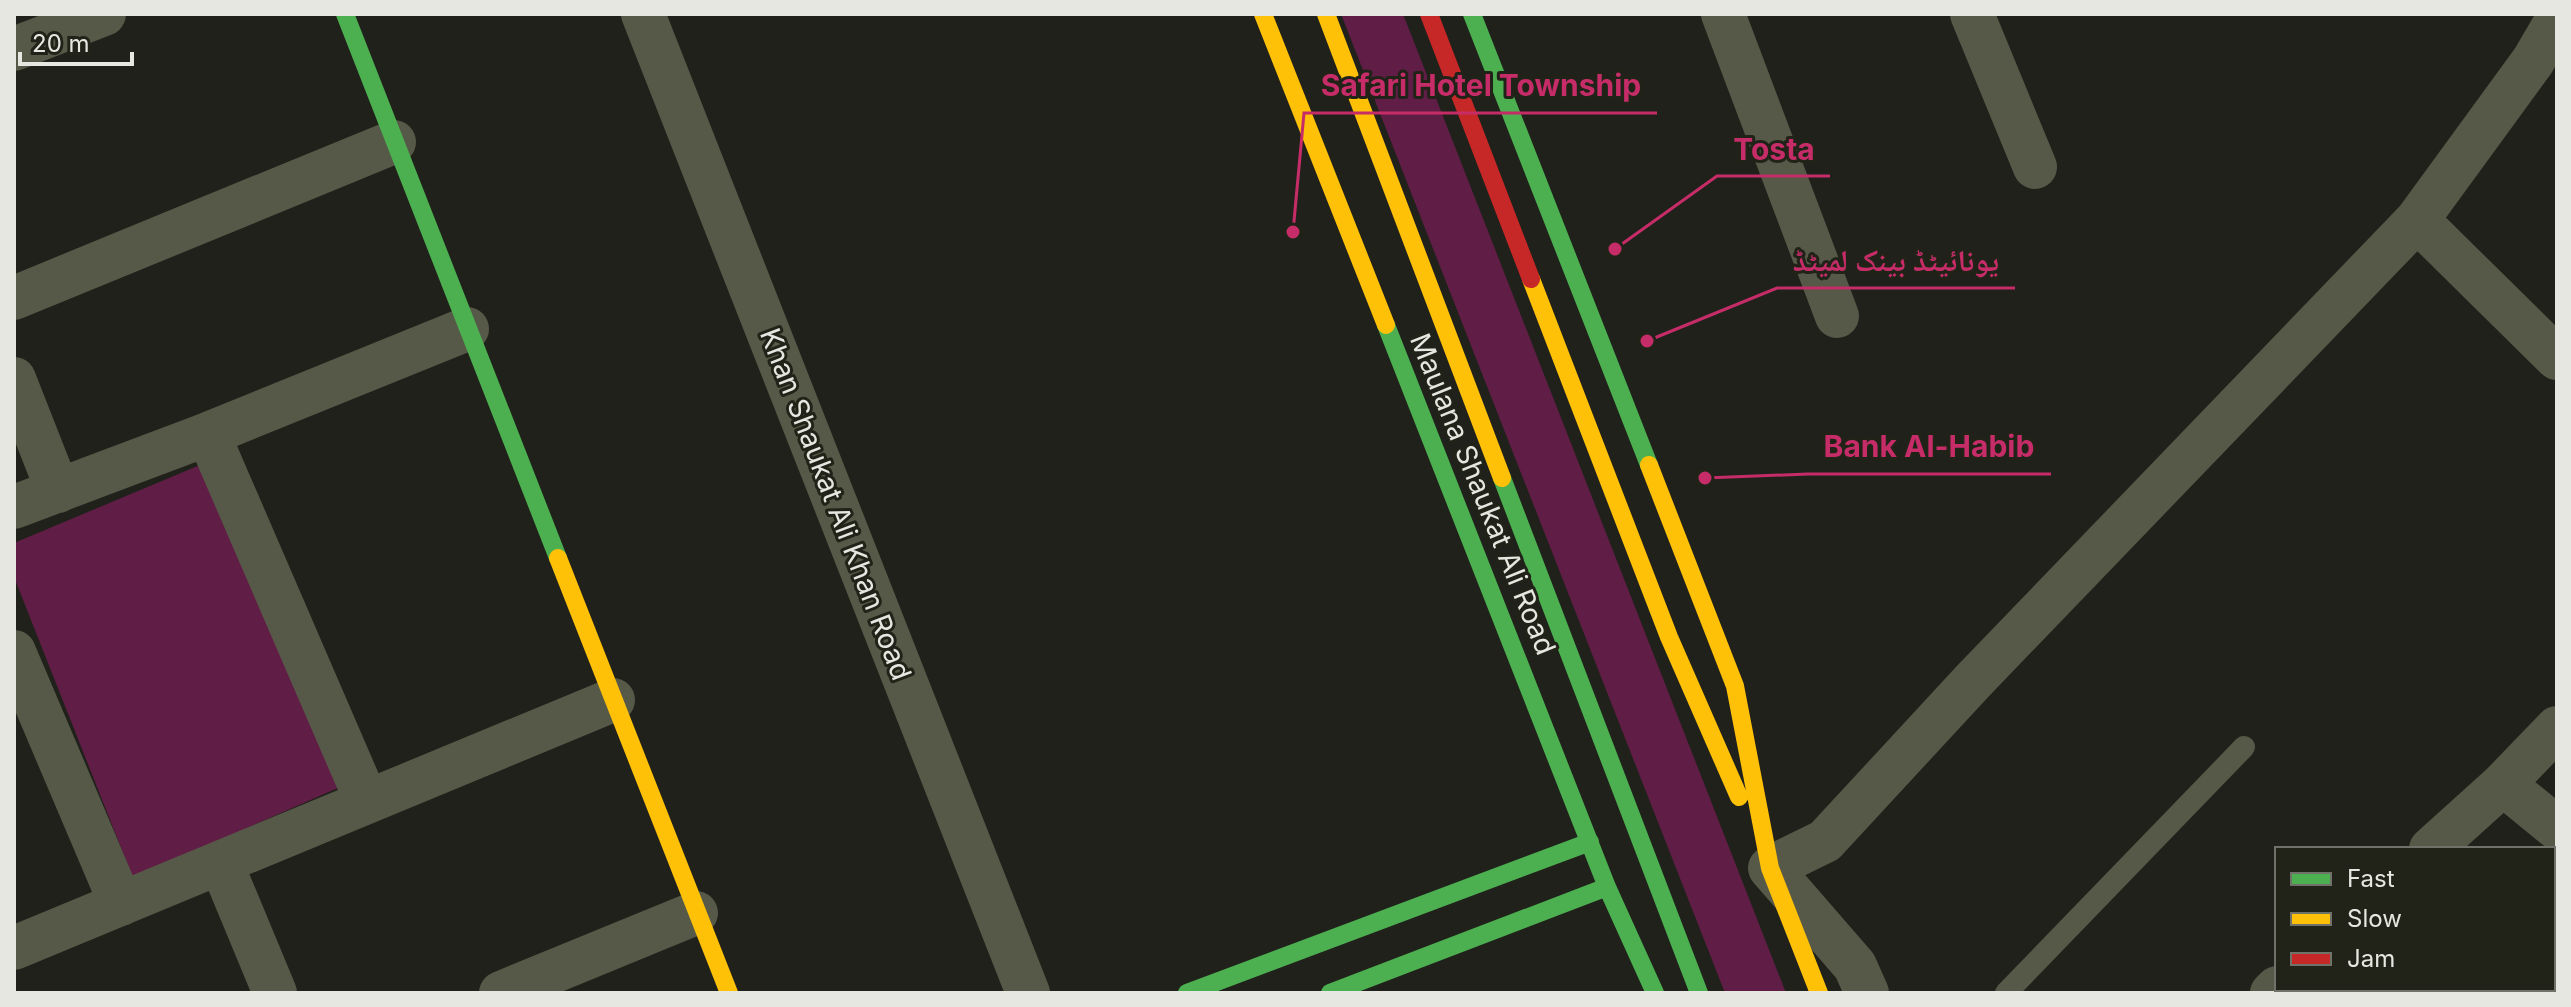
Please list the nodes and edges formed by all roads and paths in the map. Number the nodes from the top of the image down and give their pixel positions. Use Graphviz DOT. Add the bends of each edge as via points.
graph roads {
  1 [pos="104,14"];
  2 [pos="345,14"];
  3 [pos="643,14"];
  4 [pos="1263,14"];
  5 [pos="1326,14"];
  6 [pos="1429,14"];
  7 [pos="1472,14"];
  8 [pos="1723,14"];
  9 [pos="1972,14"];
  10 [pos="2557,20"];
  11 [pos="14,49"];
  12 [pos="394,142"];
  13 [pos="2035,167"];
  14 [pos="2417,220"];
  15 [pos="14,298"];
  16 [pos="1837,316"];
  17 [pos="467,329"];
  18 [pos="2557,358"];
  19 [pos="14,379"];
  20 [pos="208,434"];
  21 [pos="58,491"];
  22 [pos="14,507"];
  23 [pos="14,652"];
  24 [pos="613,700"];
  25 [pos="2557,728"];
  26 [pos="2244,747"];
  27 [pos="2503,784"];
  28 [pos="367,802"];
  29 [pos="2557,828"];
  30 [pos="1590,842"];
  31 [pos="2433,847"];
  32 [pos="221,863"];
  33 [pos="1770,868"];
  34 [pos="1607,887"];
  35 [pos="121,904"];
  36 [pos="696,913"];
  37 [pos="14,948"];
  38 [pos="275,993"];
  39 [pos="501,993"];
  40 [pos="729,993"];
  41 [pos="1028,993"];
  42 [pos="1187,993"];
  43 [pos="1330,993"];
  44 [pos="1655,993"];
  45 [pos="1699,993"];
  46 [pos="1819,993"];
  47 [pos="1867,993"];
  48 [pos="2006,993"];
  1 -- 11 [label="street"];
  2 -- 12 [label="main road"];
  3 -- 41 [label="street, Khan Shaukat Ali Khan Road"];
  4 -- 30 [label="main road, Maulana Shaukat Ali Road"];
  5 -- 45 [label="main road"];
  6 -- 33 [label="main road" via="1669,637"];
  7 -- 33 [label="main road" via="1735,686"];
  8 -- 16 [label="street"];
  9 -- 13 [label="street"];
  10 -- 14 [label="street"];
  12 -- 15 [label="street"];
  12 -- 17 [label="main road"];
  14 -- 18 [label="street"];
  14 -- 33 [label="street" via="1825,841"];
  17 -- 20 [label="street"];
  17 -- 24 [label="main road"];
  19 -- 21 [label="street"];
  20 -- 21 [label="street"];
  20 -- 28 [label="street"];
  21 -- 22 [label="street"];
  23 -- 35 [label="street"];
  24 -- 28 [label="street"];
  24 -- 36 [label="main road"];
  25 -- 27 [label="street"];
  26 -- 48 [label="lane"];
  27 -- 29 [label="street"];
  27 -- 31 [label="street"];
  28 -- 32 [label="street"];
  30 -- 34 [label="main road, Maulana Shaukat Ali Road"];
  30 -- 42 [label="main road"];
  32 -- 35 [label="street"];
  32 -- 38 [label="street"];
  33 -- 46 [label="main road"];
  33 -- 47 [label="street" via="1855,966"];
  34 -- 43 [label="main road"];
  34 -- 44 [label="main road, Maulana Shaukat Ali Road"];
  35 -- 37 [label="street"];
  36 -- 39 [label="street"];
  36 -- 40 [label="main road"];
}
